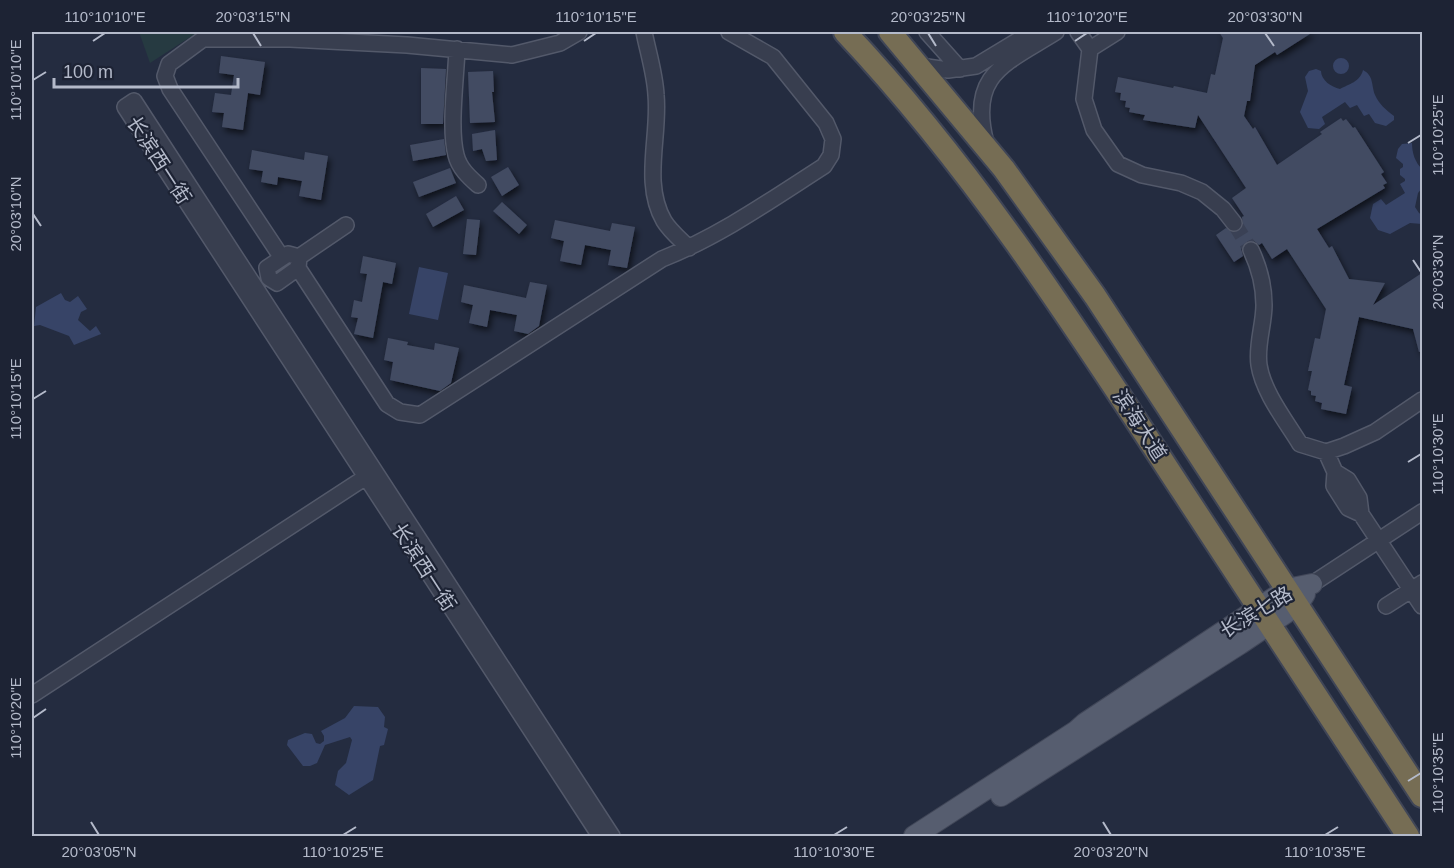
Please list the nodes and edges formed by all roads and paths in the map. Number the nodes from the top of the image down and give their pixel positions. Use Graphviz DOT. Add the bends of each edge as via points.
graph roads {
  1 [pos="579,32"];
  2 [pos="644,32"];
  3 [pos="729,32"];
  4 [pos="845,32"];
  5 [pos="890,32"];
  6 [pos="927,32"];
  7 [pos="1032,32"];
  8 [pos="1056,32"];
  9 [pos="1078,32"];
  10 [pos="1118,32"];
  11 [pos="457,50"];
  12 [pos="1090,50"];
  13 [pos="920,66"];
  14 [pos="960,69"];
  15 [pos="987,149"];
  16 [pos="478,185"];
  17 [pos="1234,223"];
  18 [pos="346,225"];
  19 [pos="689,248"];
  20 [pos="1251,250"];
  21 [pos="282,258"];
  22 [pos="298,263"];
  23 [pos="269,278"];
  24 [pos="255,288"];
  25 [pos="1422,400"];
  26 [pos="1326,452"];
  27 [pos="370,475"];
  28 [pos="1422,512"];
  29 [pos="1379,540"];
  30 [pos="1312,584"];
  31 [pos="1417,586"];
  32 [pos="1292,597"];
  33 [pos="1386,606"];
  34 [pos="1422,606"];
  35 [pos="1264,616"];
  36 [pos="32,695"];
  37 [pos="1422,796"];
  38 [pos="600,837"];
  39 [pos="612,837"];
  40 [pos="914,837"];
  41 [pos="938,837"];
  42 [pos="1408,837"];
  1 -- 11 [label="street" via="560,43 512,55"];
  2 -- 19 [label="street" via="656,93 652,164 656,197 664,222"];
  3 -- 19 [label="street" via="773,57 826,123 833,139 831,155 824,166"];
  4 -- 35 [label="highway, 滨海大道" via="954,160 1053,294"];
  5 -- 13 [label="highway, 滨海大道"];
  6 -- 14 [label="street"];
  7 -- 14 [label="street" via="976,66"];
  8 -- 15 [label="street" via="1004,65 989,81 982,95 981,110"];
  9 -- 12 [label="street"];
  10 -- 12 [label="street"];
  11 -- 16 [label="street" via="456,155 464,172"];
  11 -- 21 [label="street" via="290,39 203,39 169,64 165,76 170,89"];
  12 -- 17 [label="street" via="1084,99 1094,130 1118,164 1202,192"];
  13 -- 14 [label="street"];
  13 -- 15 [label="highway, 滨海大道"];
  15 -- 32 [label="highway, 滨海大道" via="1095,296"];
  18 -- 22 [label="street"];
  19 -- 22 [label="street" via="662,259 420,415 400,412 387,404"];
  20 -- 26 [label="street" via="1259,269 1264,304 1259,346 1263,381 1300,444"];
  21 -- 22 [label="street" via="288,254"];
  21 -- 23 [label="street" via="267,268"];
  22 -- 23 [label="street" via="277,283"];
  23 -- 24 [label="street"];
  24 -- 27 [label="street, 长滨西一街"];
  24 -- 27 [label="street, 长滨西一街" via="134,101 125,107"];
  25 -- 26 [label="street" via="1375,432"];
  26 -- 29 [label="street" via="1335,472 1348,480 1359,498 1361,514"];
  27 -- 36 [label="street"];
  27 -- 38 [label="street, 长滨西一街"];
  27 -- 39 [label="street, 长滨西一街"];
  28 -- 29 [label="street"];
  29 -- 30 [label="street"];
  29 -- 31 [label="street"];
  30 -- 32 [label="main road, 长滨七路"];
  31 -- 33 [label="street"];
  31 -- 34 [label="street"];
  32 -- 35 [label="main road, 长滨七路"];
  32 -- 37 [label="highway, 滨海大道"];
  35 -- 40 [label="main road, 长滨七路" via="1085,723"];
  35 -- 41 [label="main road, 长滨七路"];
  35 -- 42 [label="highway, 滨海大道"];
}
